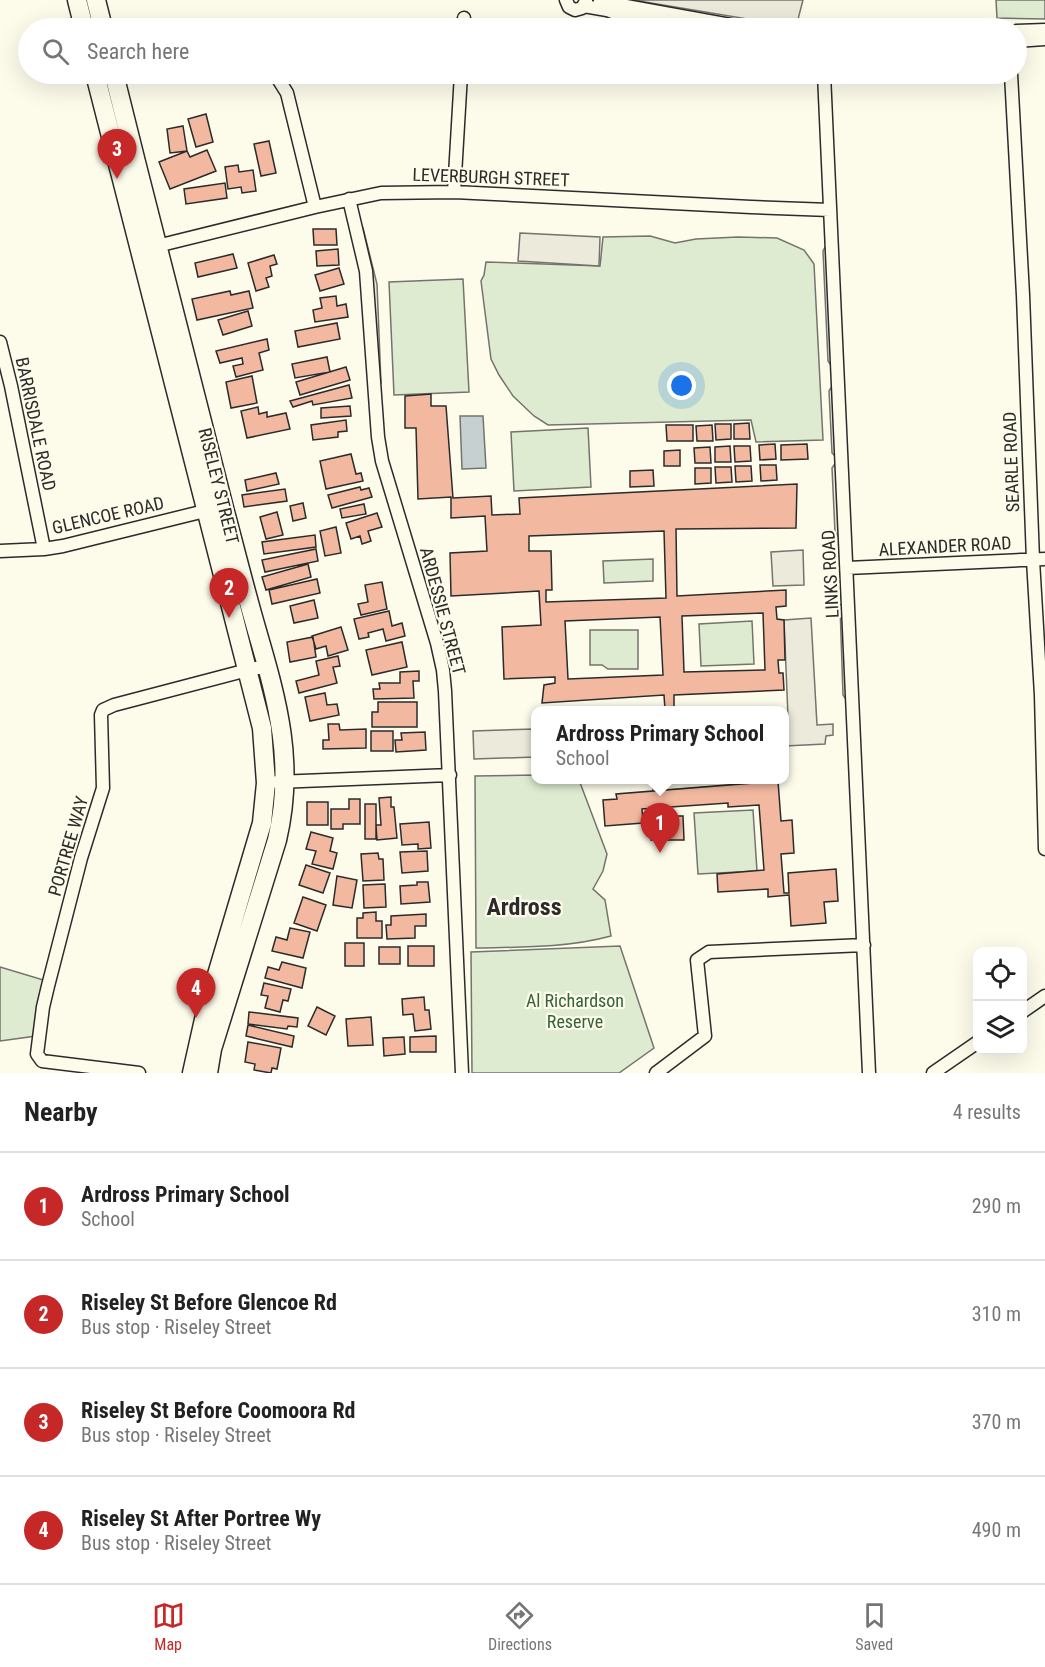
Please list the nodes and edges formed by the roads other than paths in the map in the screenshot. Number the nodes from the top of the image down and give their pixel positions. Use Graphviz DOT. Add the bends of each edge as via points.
graph roads {
  1 [pos="77,0"];
  2 [pos="96,0"];
  3 [pos="553,0"];
  4 [pos="600,0"];
  5 [pos="566,2"];
  6 [pos="585,3"];
  7 [pos="82,18"];
  8 [pos="100,18"];
  9 [pos="637,18"];
  10 [pos="692,18"];
  11 [pos="1045,30"];
  12 [pos="1027,31"];
  13 [pos="1045,39"];
  14 [pos="1027,40"];
  15 [pos="98,84"];
  16 [pos="116,84"];
  17 [pos="282,84"];
  18 [pos="460,84"];
  19 [pos="825,84"];
  20 [pos="1012,84"];
  21 [pos="454,192"];
  22 [pos="349,199"];
  23 [pos="315,207"];
  24 [pos="830,210"];
  25 [pos="157,246"];
  26 [pos="0,342"];
  27 [pos="6,386"];
  28 [pos="215,508"];
  29 [pos="44,549"];
  30 [pos="0,551"];
  31 [pos="1039,559"];
  32 [pos="847,568"];
  33 [pos="268,668"];
  34 [pos="249,670"];
  35 [pos="450,775"];
  36 [pos="285,782"];
  37 [pos="266,783"];
  38 [pos="1045,849"];
  39 [pos="864,945"];
  40 [pos="1045,996"];
  41 [pos="1027,1009"];
  42 [pos="973,1045"];
  43 [pos="195,1055"];
  44 [pos="139,1073"];
  45 [pos="180,1073"];
  46 [pos="192,1073"];
  47 [pos="208,1073"];
  48 [pos="462,1073"];
  49 [pos="656,1073"];
  50 [pos="869,1073"];
  51 [pos="933,1073"];
  1 -- 7 [label="highway"];
  2 -- 8 [label="highway"];
  3 -- 5 [label="street"];
  4 -- 10 [label="street"];
  5 -- 6 [label="street" via="578,10"];
  6 -- 9 [label="street"];
  11 -- 12 [label="street"];
  13 -- 14 [label="street"];
  15 -- 28 [label="highway, RISELEY STREET"];
  16 -- 25 [label="highway, RISELEY STREET"];
  17 -- 23 [label="street"];
  18 -- 21 [label="street"];
  19 -- 24 [label="street, LINKS ROAD"];
  20 -- 31 [label="street, SEARLE ROAD"];
  21 -- 22 [label="street, LEVERBURGH STREET" via="381,193"];
  21 -- 24 [label="street, LEVERBURGH STREET"];
  22 -- 23 [label="street, LEVERBURGH STREET"];
  22 -- 35 [label="street, ARDESSIE STREET" via="366,271 379,448 440,656"];
  23 -- 25 [label="street, LEVERBURGH STREET"];
  24 -- 32 [label="street, LINKS ROAD"];
  25 -- 28 [label="highway, RISELEY STREET"];
  26 -- 27 [label="street, BARRISDALE ROAD"];
  27 -- 29 [label="street, BARRISDALE ROAD"];
  28 -- 29 [label="street, GLENCOE ROAD"];
  28 -- 33 [label="highway, RISELEY STREET"];
  28 -- 34 [label="highway, RISELEY STREET"];
  29 -- 30 [label="street, GLENCOE ROAD"];
  31 -- 32 [label="street, ALEXANDER ROAD"];
  31 -- 38 [label="street, SEARLE ROAD"];
  32 -- 39 [label="street, LINKS ROAD"];
  33 -- 34 [label="street, PORTREE WAY"];
  33 -- 36 [label="highway, RISELEY STREET" via="285,755"];
  34 -- 37 [label="highway, RISELEY STREET" via="262,728"];
  34 -- 44 [label="street, PORTREE WAY" via="114,705 101,715 103,788 48,986 37,1054 42,1061"];
  35 -- 36 [label="street"];
  35 -- 48 [label="street, ARDESSIE STREET"];
  36 -- 37 [label="street"];
  36 -- 47 [label="highway, RISELEY STREET" via="277,840"];
  37 -- 43 [label="highway, RISELEY STREET" via="262,823"];
  39 -- 49 [label="street" via="709,952 697,960 705,1036"];
  39 -- 50 [label="street, LINKS ROAD"];
  40 -- 41 [label="street"];
  42 -- 51 [label="street"];
  43 -- 45 [label="highway"];
  43 -- 46 [label="highway, RISELEY STREET"];
}
